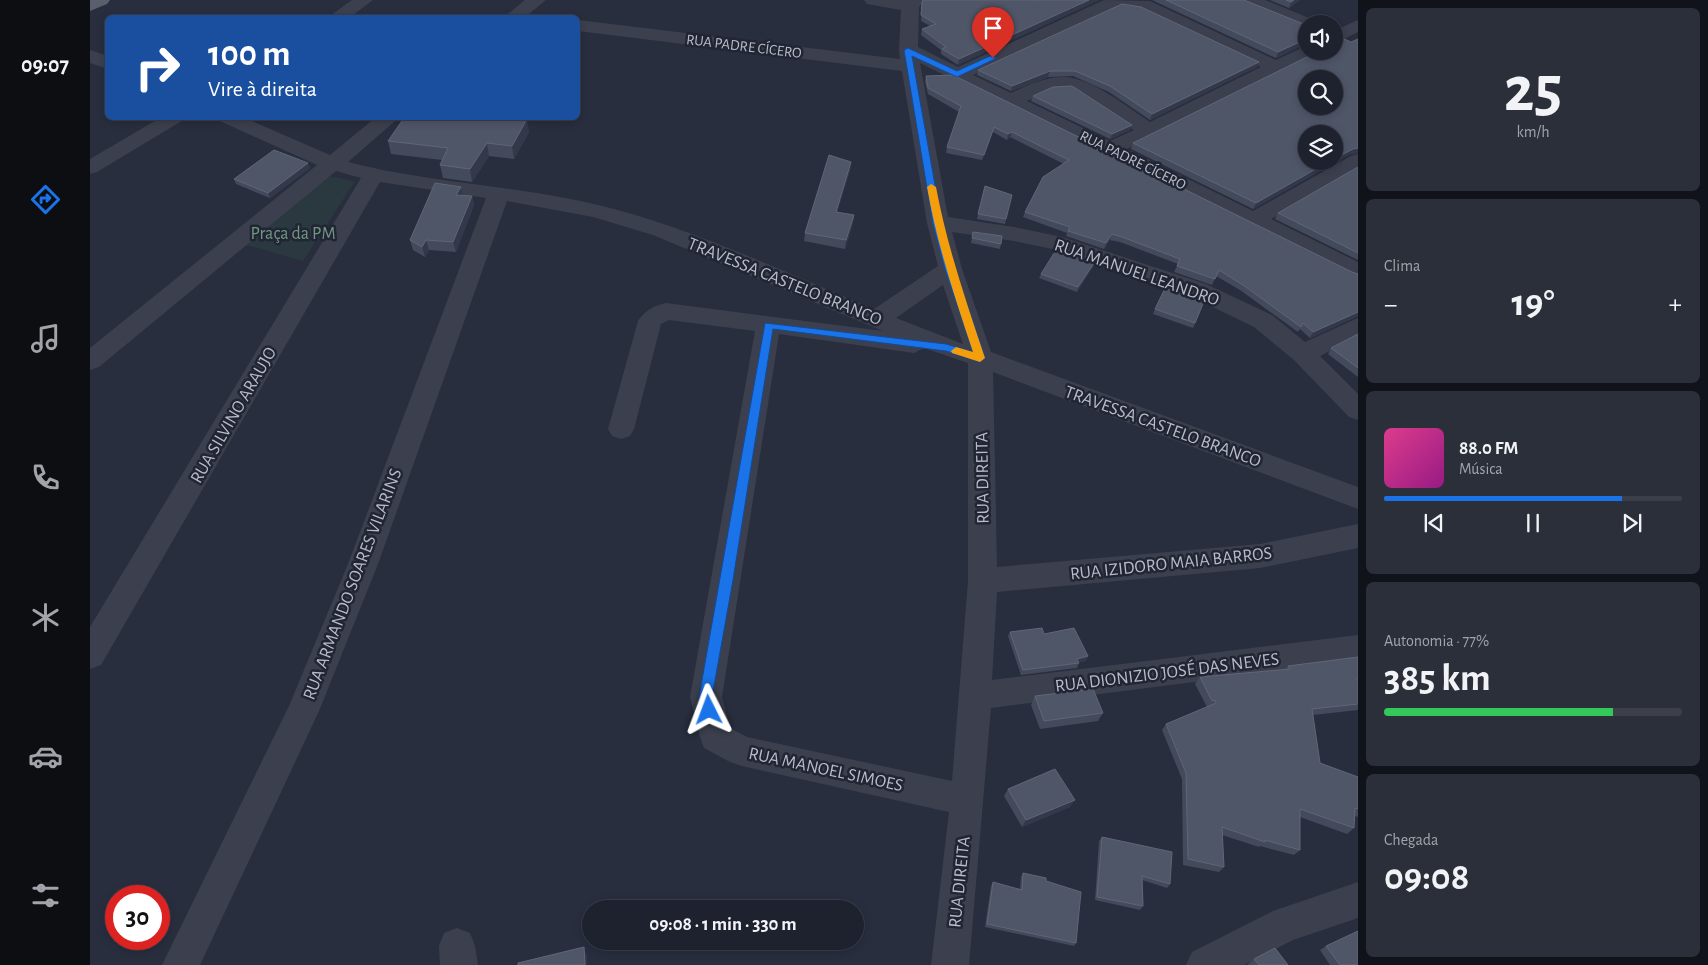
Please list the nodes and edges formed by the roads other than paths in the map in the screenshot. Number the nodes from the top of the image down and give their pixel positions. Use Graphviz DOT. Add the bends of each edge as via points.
graph roads {
  1 [pos="101,0"];
  2 [pos="364,0"];
  3 [pos="537,0"];
  4 [pos="873,0"];
  5 [pos="1249,0"];
  6 [pos="912,3"];
  7 [pos="90,6"];
  8 [pos="341,15"];
  9 [pos="516,15"];
  10 [pos="1298,20"];
  11 [pos="1358,25"];
  12 [pos="580,26"];
  13 [pos="1343,32"];
  14 [pos="1343,39"];
  15 [pos="1358,44"];
  16 [pos="90,56"];
  17 [pos="1298,57"];
  18 [pos="909,58"];
  19 [pos="105,62"];
  20 [pos="1278,68"];
  21 [pos="957,74"];
  22 [pos="1011,100"];
  23 [pos="170,120"];
  24 [pos="233,120"];
  25 [pos="385,120"];
  26 [pos="1150,130"];
  27 [pos="1110,149"];
  28 [pos="1358,160"];
  29 [pos="332,164"];
  30 [pos="90,168"];
  31 [pos="374,175"];
  32 [pos="499,193"];
  33 [pos="1254,220"];
  34 [pos="938,224"];
  35 [pos="950,269"];
  36 [pos="1358,271"];
  37 [pos="878,318"];
  38 [pos="768,325"];
  39 [pos="1358,326"];
  40 [pos="946,348"];
  41 [pos="1304,354"];
  42 [pos="980,358"];
  43 [pos="90,361"];
  44 [pos="1358,410"];
  45 [pos="621,429"];
  46 [pos="1358,498"];
  47 [pos="1358,536"];
  48 [pos="983,581"];
  49 [pos="1358,648"];
  50 [pos="90,655"];
  51 [pos="976,696"];
  52 [pos="968,800"];
  53 [pos="1358,900"];
  54 [pos="180,965"];
  55 [pos="950,965"];
  56 [pos="1205,965"];
  1 -- 7 [label="main road"];
  2 -- 8 [label="street"];
  3 -- 9 [label="street"];
  4 -- 6 [label="street"];
  5 -- 10 [label="street"];
  6 -- 18 [label="street, RUA DIREITA"];
  11 -- 13 [label="street"];
  12 -- 18 [label="street, RUA PADRE CÍCERO"];
  14 -- 15 [label="street"];
  16 -- 19 [label="street"];
  17 -- 20 [label="street"];
  18 -- 21 [label="street, RUA PADRE CÍCERO"];
  18 -- 34 [label="street, RUA DIREITA"];
  20 -- 21 [label="street" via="1144,5 1119,1"];
  20 -- 26 [label="street"];
  21 -- 22 [label="street, RUA PADRE CÍCERO"];
  22 -- 26 [label="street" via="1056,82 1070,82"];
  22 -- 27 [label="street, RUA PADRE CÍCERO"];
  23 -- 30 [label="street"];
  24 -- 29 [label="street, TRAVESSA CASTELO BRANCO"];
  25 -- 29 [label="street"];
  26 -- 27 [label="street"];
  27 -- 33 [label="street, RUA PADRE CÍCERO"];
  28 -- 33 [label="street"];
  29 -- 31 [label="street, TRAVESSA CASTELO BRANCO"];
  29 -- 43 [label="street"];
  31 -- 32 [label="street, TRAVESSA CASTELO BRANCO"];
  31 -- 50 [label="street, RUA SILVINO ARAUJO"];
  32 -- 37 [label="street, TRAVESSA CASTELO BRANCO" via="596,211 662,230"];
  32 -- 54 [label="street, RUA ARMANDO SOARES VILARINS" via="363,564 303,711"];
  33 -- 36 [label="street, RUA PADRE CÍCERO"];
  34 -- 35 [label="street, RUA DIREITA"];
  34 -- 41 [label="street, RUA MANUEL LEANDRO" via="1062,244 1198,290 1262,321"];
  35 -- 37 [label="street"];
  35 -- 42 [label="street, RUA DIREITA"];
  37 -- 40 [label="street, TRAVESSA CASTELO BRANCO"];
  38 -- 40 [label="street"];
  38 -- 45 [label="street" via="666,311 655,316 650,321"];
  38 -- 52 [label="street, RUA MANOEL SIMOES" via="706,697 716,737 742,751"];
  39 -- 41 [label="street"];
  40 -- 42 [label="street, TRAVESSA CASTELO BRANCO"];
  41 -- 44 [label="street, RUA MANUEL LEANDRO"];
  42 -- 46 [label="street, TRAVESSA CASTELO BRANCO"];
  42 -- 48 [label="street, RUA DIREITA"];
  47 -- 48 [label="street, RUA IZIDORO MAIA BARROS" via="1260,556"];
  48 -- 51 [label="street, RUA DIREITA"];
  49 -- 51 [label="street, RUA DIONIZIO JOSÉ DAS NEVES"];
  51 -- 52 [label="street, RUA DIREITA"];
  52 -- 55 [label="street, RUA DIREITA"];
  53 -- 56 [label="street" via="1286,924"];
}
